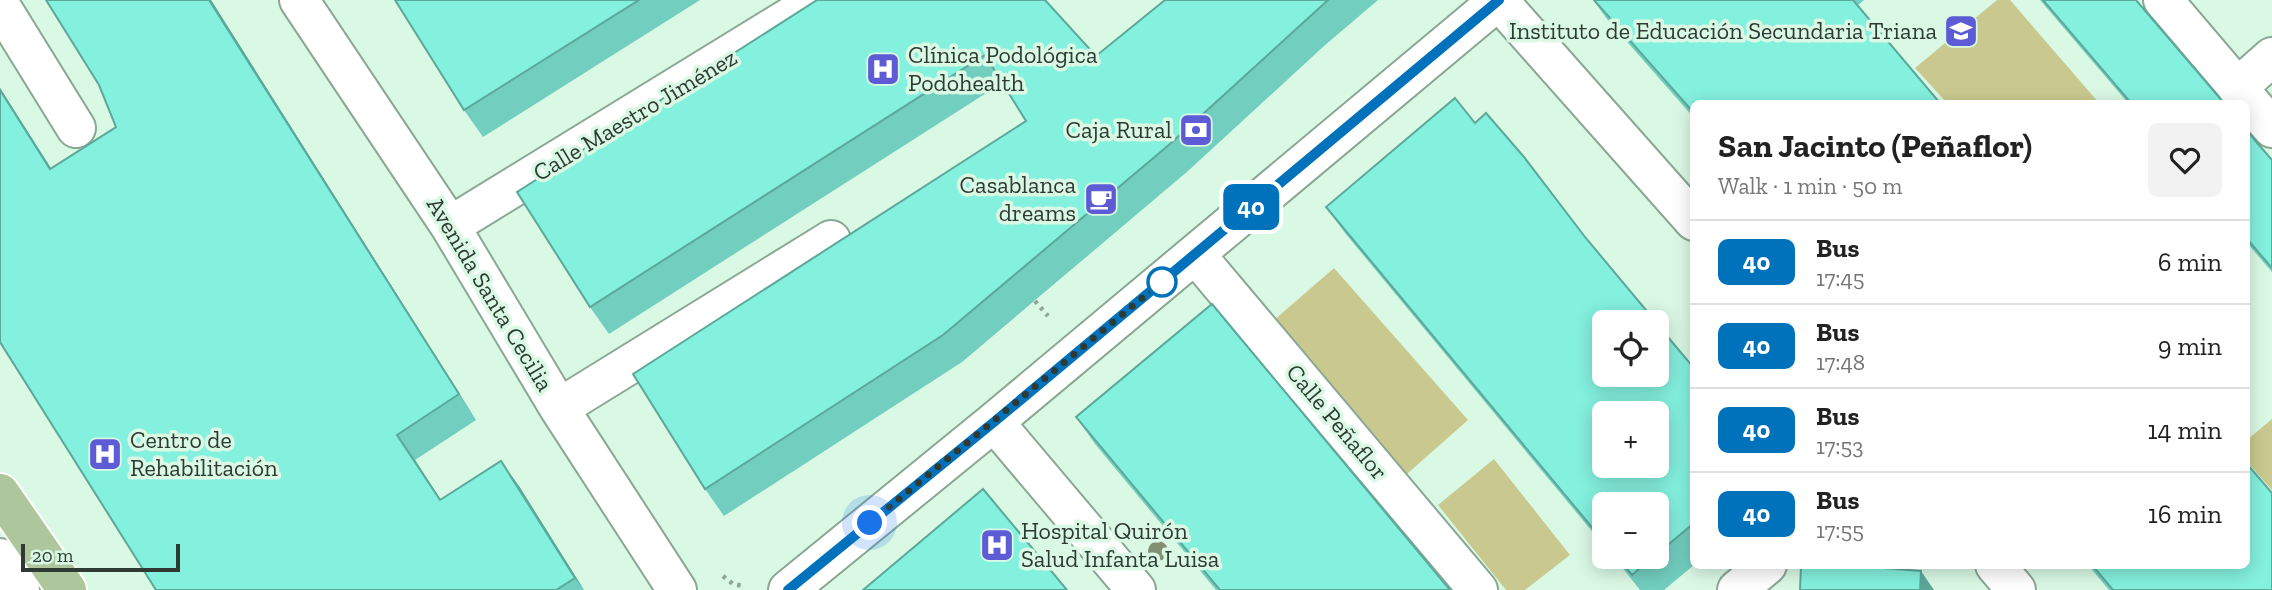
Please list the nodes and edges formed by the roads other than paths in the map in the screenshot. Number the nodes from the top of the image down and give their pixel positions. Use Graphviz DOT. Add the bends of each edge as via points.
graph roads {
  1 [pos="299,0"];
  2 [pos="818,0"];
  3 [pos="1499,0"];
  4 [pos="2163,0"];
  5 [pos="0,5"];
  6 [pos="2272,57"];
  7 [pos="2237,88"];
  8 [pos="2248,100"];
  9 [pos="2250,103"];
  10 [pos="76,128"];
  11 [pos="2272,128"];
  12 [pos="1690,215"];
  13 [pos="450,226"];
  14 [pos="831,240"];
  15 [pos="1195,254"];
  16 [pos="559,408"];
  17 [pos="994,422"];
  18 [pos="0,493"];
  19 [pos="0,558"];
  20 [pos="1762,569"];
  21 [pos="1998,569"];
  22 [pos="20,590"];
  23 [pos="67,590"];
  24 [pos="677,590"];
  25 [pos="788,590"];
  26 [pos="1136,590"];
  27 [pos="1478,590"];
  28 [pos="1737,590"];
  29 [pos="2016,590"];
  1 -- 13 [label="street, Avenida Santa Cecilia"];
  2 -- 13 [label="street, Calle Maestro Jiménez"];
  3 -- 12 [label="street"];
  3 -- 15 [label="street"];
  4 -- 7 [label="street"];
  5 -- 10 [label="street"];
  6 -- 7 [label="street"];
  7 -- 8 [label="street"];
  9 -- 11 [label="street"];
  13 -- 16 [label="street, Avenida Santa Cecilia"];
  14 -- 16 [label="street"];
  15 -- 17 [label="street"];
  15 -- 27 [label="street, Calle Peñaflor"];
  16 -- 24 [label="street, Avenida Santa Cecilia"];
  17 -- 25 [label="street"];
  17 -- 26 [label="street"];
  18 -- 23 [label="main road"];
  19 -- 22 [label="street"];
  20 -- 28 [label="street"];
  21 -- 29 [label="street"];
}
